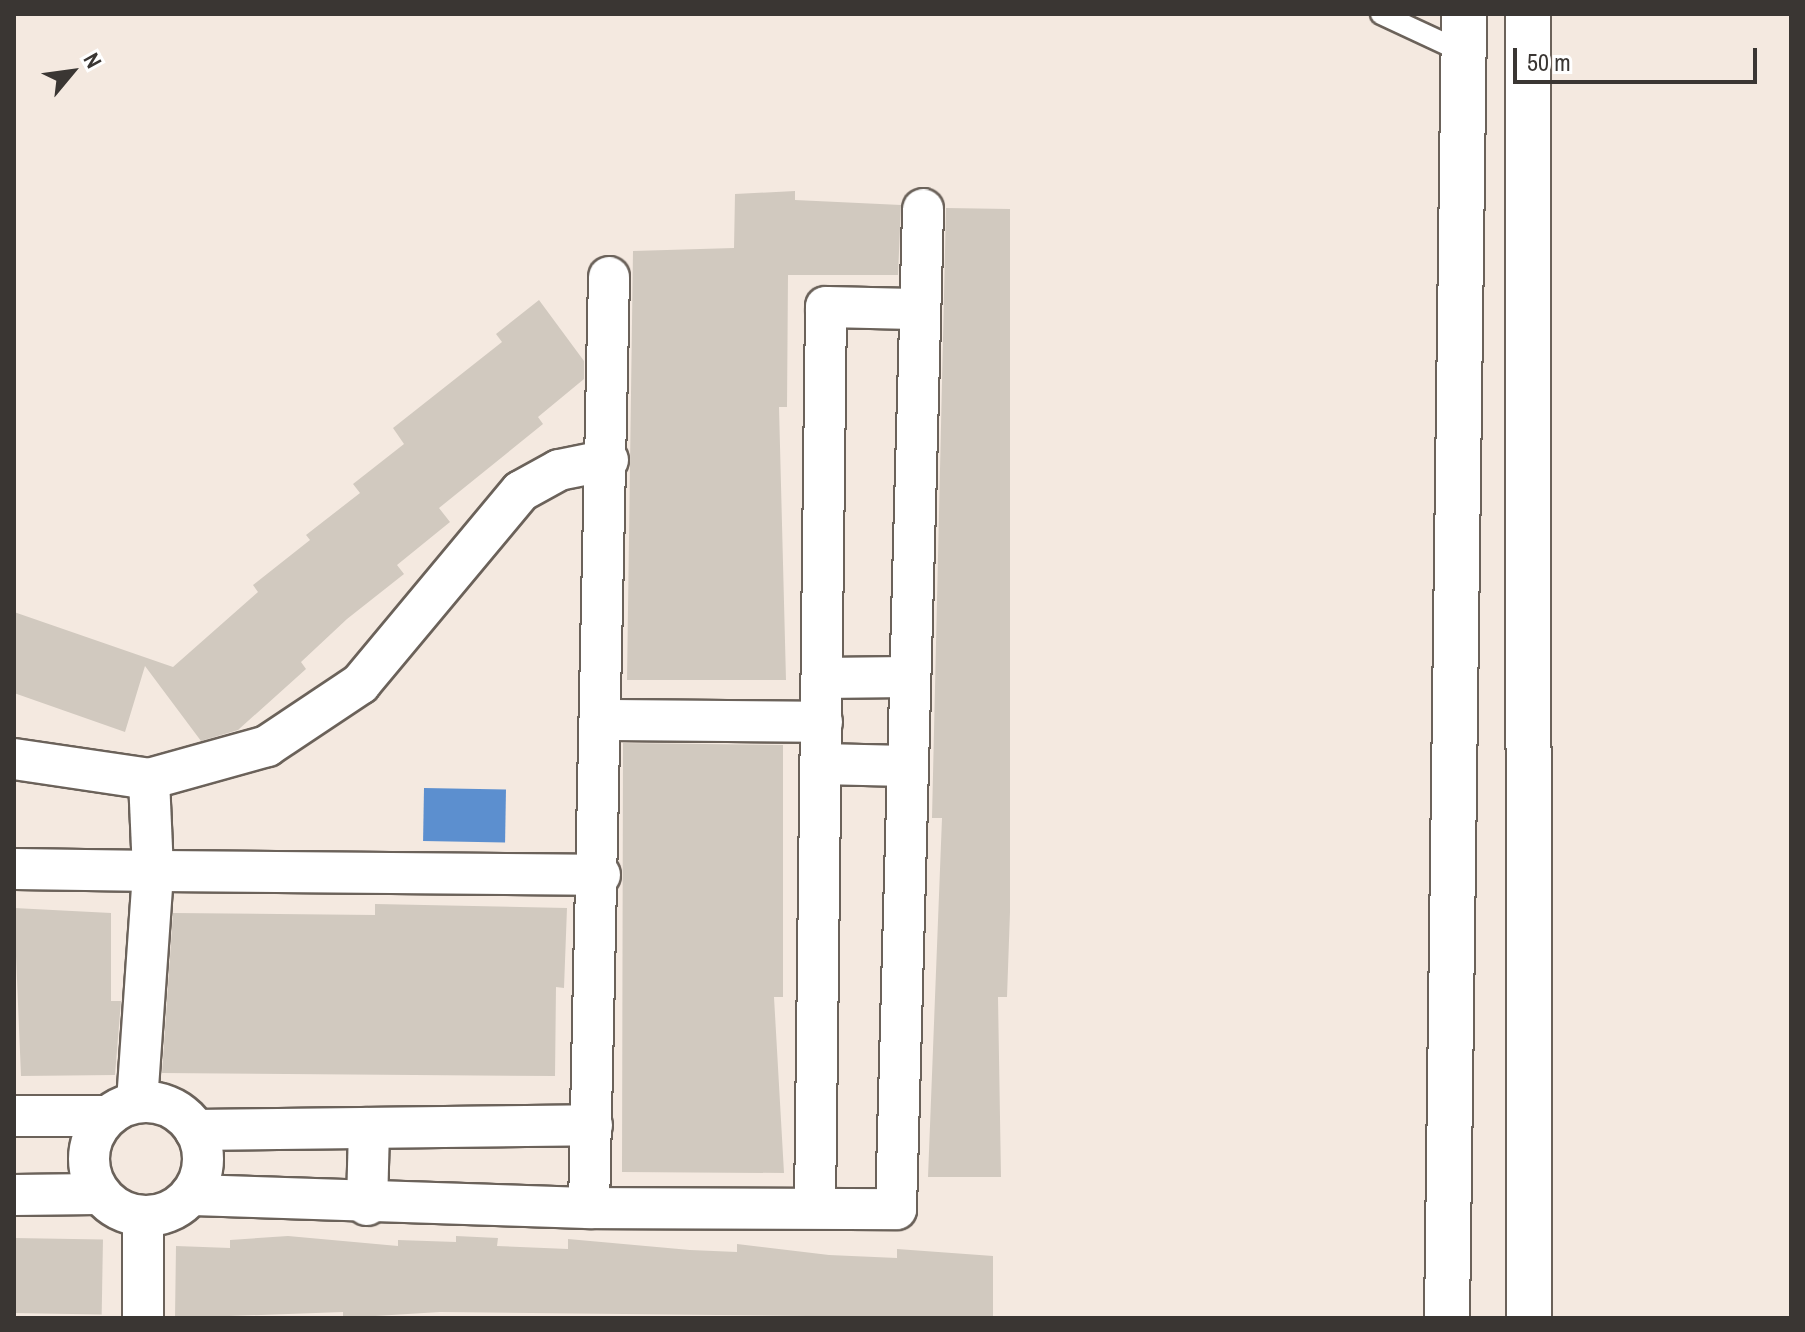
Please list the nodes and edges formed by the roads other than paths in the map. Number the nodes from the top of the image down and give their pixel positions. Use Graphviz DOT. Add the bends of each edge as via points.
graph roads {
  1 [pos="1381,14"];
  2 [pos="1528,14"];
  3 [pos="1464,33"];
  4 [pos="923,209"];
  5 [pos="609,277"];
  6 [pos="915,309"];
  7 [pos="608,460"];
  8 [pos="908,677"];
  9 [pos="822,678"];
  10 [pos="604,720"];
  11 [pos="822,722"];
  12 [pos="14,759"];
  13 [pos="821,764"];
  14 [pos="906,766"];
  15 [pos="149,779"];
  16 [pos="14,869"];
  17 [pos="153,871"];
  18 [pos="600,875"];
  19 [pos="122,1109"];
  20 [pos="14,1116"];
  21 [pos="592,1125"];
  22 [pos="369,1128"];
  23 [pos="195,1130"];
  24 [pos="97,1194"];
  25 [pos="14,1195"];
  26 [pos="191,1195"];
  27 [pos="367,1205"];
  28 [pos="815,1207"];
  29 [pos="589,1208"];
  30 [pos="143,1217"];
  31 [pos="143,1318"];
  32 [pos="1447,1318"];
  33 [pos="1529,1318"];
  1 -- 3 [label="lane"];
  2 -- 33 [label="street"];
  3 -- 32 [label="street"];
  4 -- 6 [label="street"];
  5 -- 7 [label="street"];
  6 -- 8 [label="street"];
  6 -- 9 [label="street" via="826,307"];
  7 -- 10 [label="street"];
  7 -- 15 [label="street" via="559,470 521,491 360,684 267,746"];
  8 -- 9 [label="street"];
  8 -- 14 [label="street"];
  9 -- 11 [label="street"];
  10 -- 11 [label="street"];
  10 -- 18 [label="street"];
  11 -- 13 [label="street"];
  12 -- 15 [label="street"];
  13 -- 14 [label="street"];
  13 -- 28 [label="street"];
  14 -- 28 [label="street" via="896,1209"];
  15 -- 17 [label="street"];
  16 -- 17 [label="street"];
  17 -- 18 [label="street"];
  17 -- 19 [label="street"];
  18 -- 21 [label="street"];
  19 -- 20 [label="street"];
  19 -- 23 [label="street" via="171,1107"];
  19 -- 24 [label="street" via="90,1145"];
  21 -- 22 [label="street"];
  21 -- 29 [label="street"];
  22 -- 23 [label="street"];
  22 -- 27 [label="street"];
  23 -- 26 [label="street" via="203,1163"];
  24 -- 25 [label="street"];
  24 -- 30 [label="street"];
  26 -- 27 [label="street"];
  26 -- 30 [label="street" via="170,1211"];
  27 -- 29 [label="street"];
  28 -- 29 [label="street"];
  30 -- 31 [label="street"];
}
